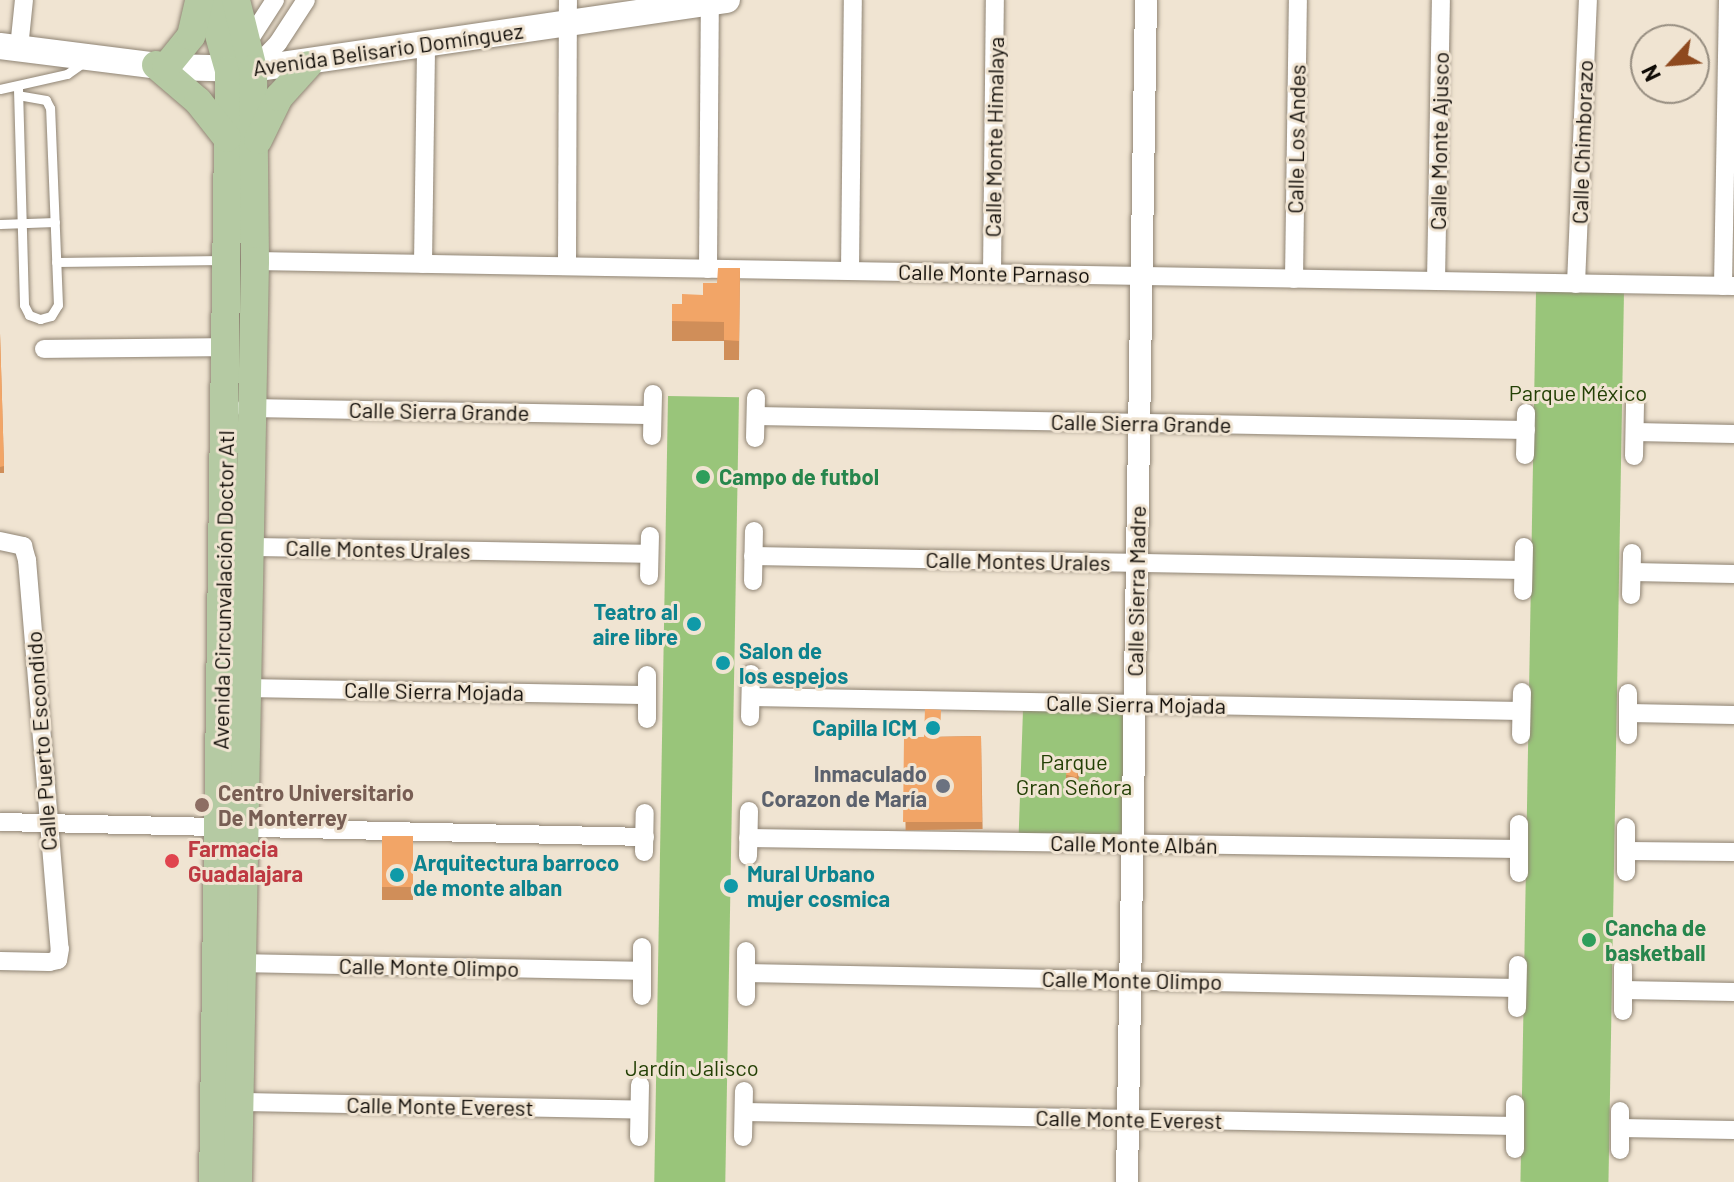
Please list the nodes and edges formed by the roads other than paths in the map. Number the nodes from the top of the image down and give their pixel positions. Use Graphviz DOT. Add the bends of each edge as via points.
graph roads {
  1 [pos="24,0"];
  2 [pos="199,0"];
  3 [pos="209,0"];
  4 [pos="236,0"];
  5 [pos="248,0"];
  6 [pos="260,0"];
  7 [pos="275,0"];
  8 [pos="306,0"];
  9 [pos="853,0"];
  10 [pos="995,0"];
  11 [pos="1146,0"];
  12 [pos="1298,0"];
  13 [pos="1441,0"];
  14 [pos="1588,0"];
  15 [pos="1728,0"];
  16 [pos="716,1"];
  17 [pos="568,11"];
  18 [pos="426,46"];
  19 [pos="9,47"];
  20 [pos="94,56"];
  21 [pos="243,60"];
  22 [pos="308,65"];
  23 [pos="161,66"];
  24 [pos="0,89"];
  25 [pos="18,92"];
  26 [pos="227,138"];
  27 [pos="254,148"];
  28 [pos="55,222"];
  29 [pos="0,224"];
  30 [pos="22,224"];
  31 [pos="241,261"];
  32 [pos="56,262"];
  33 [pos="423,264"];
  34 [pos="567,266"];
  35 [pos="708,269"];
  36 [pos="850,271"];
  37 [pos="992,273"];
  38 [pos="1141,276"];
  39 [pos="1294,279"];
  40 [pos="1436,281"];
  41 [pos="1576,284"];
  42 [pos="1728,286"];
  43 [pos="227,347"];
  44 [pos="44,349"];
  45 [pos="653,394"];
  46 [pos="1635,404"];
  47 [pos="239,408"];
  48 [pos="652,415"];
  49 [pos="1139,423"];
  50 [pos="1635,432"];
  51 [pos="1734,434"];
  52 [pos="652,436"];
  53 [pos="755,438"];
  54 [pos="1525,455"];
  55 [pos="1634,456"];
  56 [pos="754,531"];
  57 [pos="0,541"];
  58 [pos="250,547"];
  59 [pos="1524,547"];
  60 [pos="753,556"];
  61 [pos="1137,563"];
  62 [pos="1523,570"];
  63 [pos="1734,574"];
  64 [pos="649,576"];
  65 [pos="753,581"];
  66 [pos="1523,591"];
  67 [pos="1631,595"];
  68 [pos="751,674"];
  69 [pos="647,675"];
  70 [pos="234,688"];
  71 [pos="1522,692"];
  72 [pos="1628,693"];
  73 [pos="647,695"];
  74 [pos="751,697"];
  75 [pos="1134,704"];
  76 [pos="1521,711"];
  77 [pos="1629,713"];
  78 [pos="1734,715"];
  79 [pos="750,717"];
  80 [pos="647,719"];
  81 [pos="1521,735"];
  82 [pos="1628,735"];
  83 [pos="749,811"];
  84 [pos="645,813"];
  85 [pos="0,822"];
  86 [pos="46,823"];
  87 [pos="1519,824"];
  88 [pos="232,826"];
  89 [pos="1626,827"];
  90 [pos="1132,844"];
  91 [pos="1519,849"];
  92 [pos="1626,851"];
  93 [pos="1734,852"];
  94 [pos="1626,872"];
  95 [pos="1519,873"];
  96 [pos="642,947"];
  97 [pos="746,951"];
  98 [pos="0,961"];
  99 [pos="230,963"];
  100 [pos="1518,965"];
  101 [pos="1623,967"];
  102 [pos="642,971"];
  103 [pos="746,973"];
  104 [pos="1130,980"];
  105 [pos="1517,988"];
  106 [pos="1623,990"];
  107 [pos="1734,992"];
  108 [pos="642,996"];
  109 [pos="746,997"];
  110 [pos="1517,1008"];
  111 [pos="1623,1011"];
  112 [pos="640,1085"];
  113 [pos="744,1091"];
  114 [pos="240,1102"];
  115 [pos="1515,1104"];
  116 [pos="639,1110"];
  117 [pos="744,1112"];
  118 [pos="1128,1119"];
  119 [pos="1515,1126"];
  120 [pos="1734,1130"];
  121 [pos="639,1137"];
  122 [pos="743,1137"];
  123 [pos="1515,1149"];
  124 [pos="1620,1150"];
  125 [pos="213,1182"];
  126 [pos="238,1182"];
  127 [pos="1127,1182"];
  1 -- 19 [label="street"];
  2 -- 23 [label="main road" via="191,36"];
  3 -- 21 [label="main road, Avenida Circunvalación Doctor Atl"];
  4 -- 21 [label="main road, Avenida Circunvalación Doctor Atl"];
  5 -- 6 [label="main road"];
  7 -- 21 [label="street"];
  8 -- 21 [label="street" via="278,43"];
  9 -- 36 [label="street"];
  10 -- 37 [label="street, Calle Monte Himalaya"];
  11 -- 38 [label="street, Calle Sierra Madre"];
  12 -- 39 [label="street, Calle Los Andes"];
  13 -- 40 [label="street, Calle Monte Ajusco"];
  14 -- 41 [label="street, Calle Chimborazo"];
  15 -- 42 [label="street"];
  16 -- 17 [label="main road, Avenida Belisario Domínguez"];
  16 -- 35 [label="street"];
  17 -- 18 [label="main road, Avenida Belisario Domínguez"];
  17 -- 34 [label="street"];
  18 -- 22 [label="main road, Avenida Belisario Domínguez"];
  18 -- 33 [label="street"];
  19 -- 20 [label="main road, Avenida Belisario Domínguez"];
  20 -- 23 [label="main road, Avenida Belisario Domínguez"];
  20 -- 25 [label="lane" via="67,74"];
  21 -- 22 [label="main road, Avenida Belisario Domínguez"];
  21 -- 23 [label="main road, Avenida Belisario Domínguez"];
  21 -- 26 [label="main road, Avenida Circunvalación Doctor Atl"];
  21 -- 27 [label="main road, Avenida Circunvalación Doctor Atl"];
  22 -- 27 [label="main road" via="279,97"];
  23 -- 26 [label="main road"];
  24 -- 25 [label="lane"];
  25 -- 28 [label="lane" via="46,100 50,108"];
  25 -- 30 [label="lane"];
  26 -- 31 [label="main road, Avenida Circunvalación Doctor Atl"];
  27 -- 31 [label="main road, Avenida Circunvalación Doctor Atl"];
  28 -- 30 [label="lane"];
  28 -- 32 [label="lane"];
  29 -- 30 [label="lane"];
  30 -- 32 [label="lane" via="24,305 29,315 51,316 58,305"];
  31 -- 32 [label="lane, Calle Monte Parnaso"];
  31 -- 33 [label="street, Calle Monte Parnaso"];
  31 -- 43 [label="main road, Avenida Circunvalación Doctor Atl"];
  31 -- 47 [label="main road, Avenida Circunvalación Doctor Atl"];
  33 -- 34 [label="street, Calle Monte Parnaso"];
  34 -- 35 [label="street, Calle Monte Parnaso"];
  35 -- 36 [label="street, Calle Monte Parnaso"];
  36 -- 37 [label="street, Calle Monte Parnaso"];
  37 -- 38 [label="street, Calle Monte Parnaso"];
  38 -- 39 [label="street, Calle Monte Parnaso"];
  38 -- 49 [label="street, Calle Sierra Madre"];
  39 -- 40 [label="street, Calle Monte Parnaso"];
  40 -- 41 [label="street, Calle Monte Parnaso"];
  41 -- 42 [label="street, Calle Monte Parnaso"];
  43 -- 44 [label="street"];
  43 -- 47 [label="main road, Avenida Circunvalación Doctor Atl"];
  45 -- 48 [label="street"];
  46 -- 50 [label="street"];
  47 -- 48 [label="street, Calle Sierra Grande"];
  47 -- 58 [label="main road, Avenida Circunvalación Doctor Atl"];
  47 -- 70 [label="main road, Avenida Circunvalación Doctor Atl"];
  48 -- 52 [label="street"];
  49 -- 53 [label="street, Calle Sierra Grande" via="756,407"];
  49 -- 54 [label="street, Calle Sierra Grande" via="1526,422"];
  49 -- 61 [label="street, Calle Sierra Madre"];
  50 -- 51 [label="street"];
  50 -- 55 [label="street"];
  56 -- 60 [label="street"];
  57 -- 86 [label="street, Calle Puerto Escondido" via="23,546 27,560"];
  58 -- 64 [label="street, Calle Montes Urales" via="650,545"];
  58 -- 70 [label="main road, Avenida Circunvalación Doctor Atl"];
  59 -- 62 [label="street"];
  60 -- 61 [label="street, Calle Montes Urales"];
  60 -- 65 [label="street"];
  61 -- 62 [label="street, Calle Montes Urales"];
  61 -- 75 [label="street, Calle Sierra Madre"];
  62 -- 66 [label="street"];
  63 -- 67 [label="street" via="1632,563"];
  68 -- 74 [label="street"];
  69 -- 73 [label="street"];
  70 -- 73 [label="street, Calle Sierra Mojada"];
  70 -- 88 [label="main road, Avenida Circunvalación Doctor Atl"];
  71 -- 76 [label="street"];
  72 -- 77 [label="street"];
  73 -- 80 [label="street"];
  74 -- 75 [label="street, Calle Sierra Mojada"];
  74 -- 79 [label="street"];
  75 -- 76 [label="street, Calle Sierra Mojada"];
  75 -- 90 [label="street, Calle Sierra Madre"];
  76 -- 81 [label="street"];
  77 -- 78 [label="street"];
  77 -- 82 [label="street"];
  83 -- 90 [label="street, Calle Monte Albán" via="748,847"];
  84 -- 88 [label="street" via="644,844"];
  85 -- 86 [label="street"];
  86 -- 88 [label="street"];
  86 -- 98 [label="street, Calle Puerto Escondido" via="58,960"];
  87 -- 91 [label="street"];
  88 -- 99 [label="main road, Avenida Circunvalación Doctor Atl"];
  89 -- 92 [label="street"];
  90 -- 91 [label="street, Calle Monte Albán"];
  90 -- 104 [label="street, Calle Sierra Madre"];
  91 -- 95 [label="street"];
  92 -- 93 [label="street"];
  92 -- 94 [label="street"];
  96 -- 102 [label="street"];
  97 -- 103 [label="street"];
  99 -- 102 [label="street, Calle Monte Olimpo"];
  99 -- 114 [label="main road, Avenida Circunvalación Doctor Atl"];
  99 -- 125 [label="main road, Avenida Circunvalación Doctor Atl"];
  100 -- 105 [label="street"];
  101 -- 106 [label="street"];
  102 -- 108 [label="street"];
  103 -- 104 [label="street, Calle Monte Olimpo"];
  103 -- 109 [label="street"];
  104 -- 105 [label="street, Calle Monte Olimpo"];
  104 -- 118 [label="street, Calle Sierra Madre"];
  105 -- 110 [label="street"];
  106 -- 107 [label="street"];
  106 -- 111 [label="street"];
  112 -- 116 [label="street"];
  113 -- 117 [label="street"];
  114 -- 116 [label="street, Calle Monte Everest"];
  114 -- 126 [label="main road, Avenida Circunvalación Doctor Atl"];
  115 -- 119 [label="street"];
  116 -- 121 [label="street"];
  117 -- 118 [label="street, Calle Monte Everest"];
  117 -- 122 [label="street"];
  118 -- 119 [label="street, Calle Monte Everest"];
  118 -- 127 [label="street, Calle Sierra Madre"];
  119 -- 123 [label="street"];
  120 -- 124 [label="street" via="1620,1120"];
}
